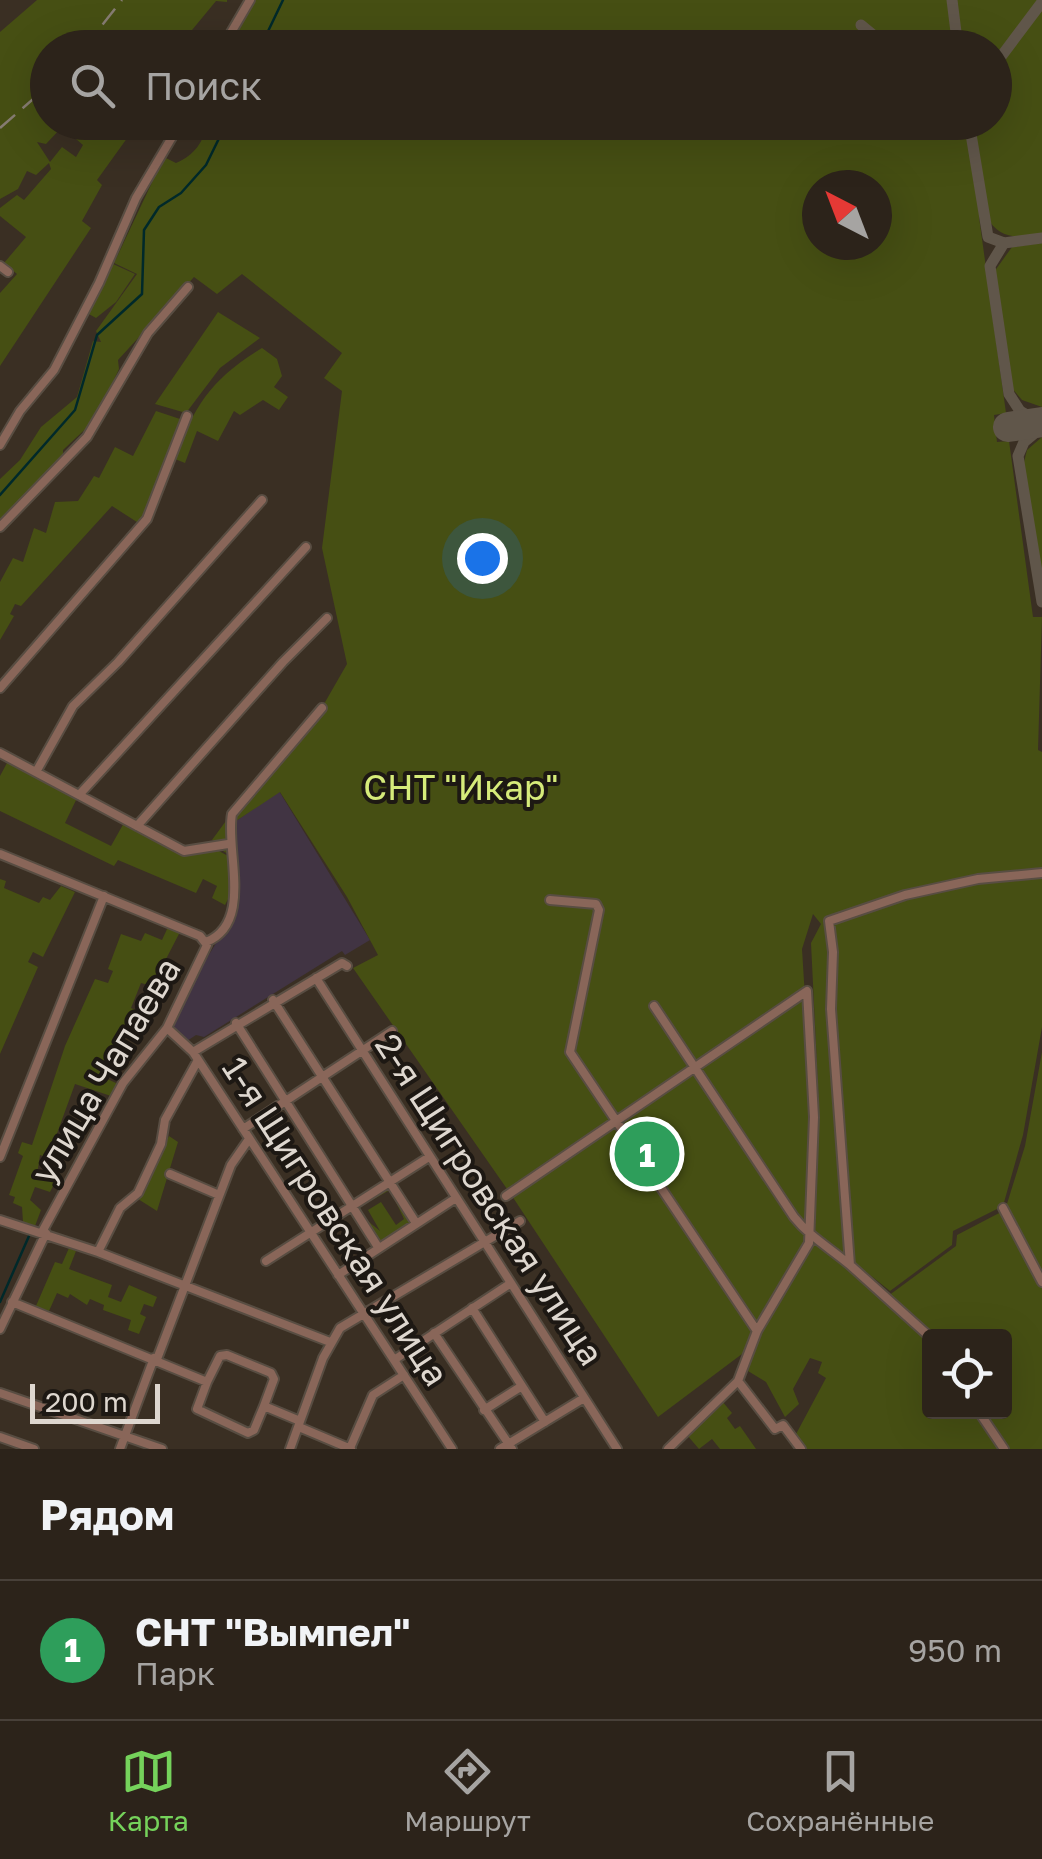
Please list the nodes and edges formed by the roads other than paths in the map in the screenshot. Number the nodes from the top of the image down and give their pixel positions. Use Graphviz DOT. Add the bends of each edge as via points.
graph roads {
  1 [pos="250,0"];
  2 [pos="232,30"];
  3 [pos="170,140"];
  4 [pos="188,287"];
  5 [pos="186,416"];
  6 [pos="0,446"];
  7 [pos="262,500"];
  8 [pos="0,527"];
  9 [pos="306,548"];
  10 [pos="328,618"];
  11 [pos="0,688"];
  12 [pos="322,708"];
  13 [pos="0,754"];
  14 [pos="36,772"];
  15 [pos="79,795"];
  16 [pos="137,826"];
  17 [pos="228,844"];
  18 [pos="0,854"];
  19 [pos="1042,872"];
  20 [pos="104,896"];
  21 [pos="550,900"];
  22 [pos="203,939"];
  23 [pos="347,966"];
  24 [pos="316,978"];
  25 [pos="273,1000"];
  26 [pos="654,1006"];
  27 [pos="236,1023"];
  28 [pos="168,1028"];
  29 [pos="392,1030"];
  30 [pos="362,1051"];
  31 [pos="195,1056"];
  32 [pos="695,1067"];
  33 [pos="323,1077"];
  34 [pos="286,1101"];
  35 [pos="616,1122"];
  36 [pos="242,1129"];
  37 [pos="248,1138"];
  38 [pos="429,1156"];
  39 [pos="0,1157"];
  40 [pos="170,1174"];
  41 [pos="390,1182"];
  42 [pos="219,1195"];
  43 [pos="506,1196"];
  44 [pos="456,1198"];
  45 [pos="352,1206"];
  46 [pos="1003,1208"];
  47 [pos="0,1220"];
  48 [pos="520,1221"];
  49 [pos="416,1223"];
  50 [pos="44,1233"];
  51 [pos="311,1234"];
  52 [pos="810,1237"];
  53 [pos="484,1241"];
  54 [pos="378,1246"];
  55 [pos="98,1252"];
  56 [pos="266,1262"];
  57 [pos="850,1265"];
  58 [pos="338,1275"];
  59 [pos="1042,1282"];
  60 [pos="511,1283"];
  61 [pos="185,1285"];
  62 [pos="12,1302"];
  63 [pos="472,1308"];
  64 [pos="366,1317"];
  65 [pos="0,1329"];
  66 [pos="757,1331"];
  67 [pos="922,1331"];
  68 [pos="434,1333"];
  69 [pos="330,1342"];
  70 [pos="155,1359"];
  71 [pos="394,1360"];
  72 [pos="404,1375"];
  73 [pos="738,1381"];
  74 [pos="208,1382"];
  75 [pos="522,1386"];
  76 [pos="0,1393"];
  77 [pos="584,1398"];
  78 [pos="264,1406"];
  79 [pos="484,1410"];
  80 [pos="983,1419"];
  81 [pos="545,1422"];
  82 [pos="300,1424"];
  83 [pos="125,1436"];
  84 [pos="0,1437"];
  85 [pos="506,1447"];
  86 [pos="669,1447"];
  87 [pos="34,1449"];
  88 [pos="120,1449"];
  89 [pos="162,1449"];
  90 [pos="290,1449"];
  91 [pos="350,1449"];
  92 [pos="452,1449"];
  93 [pos="617,1449"];
  94 [pos="802,1449"];
  95 [pos="1004,1449"];
  1 -- 2 [label="street"];
  3 -- 6 [label="street" via="61,358"];
  4 -- 8 [label="street" via="148,333 87,437"];
  5 -- 11 [label="street" via="146,519"];
  7 -- 14 [label="street" via="74,706"];
  9 -- 15 [label="street"];
  10 -- 16 [label="street"];
  12 -- 17 [label="street" via="238,805"];
  13 -- 14 [label="street"];
  14 -- 15 [label="street"];
  15 -- 16 [label="street"];
  16 -- 17 [label="street" via="192,853"];
  17 -- 22 [label="street, улица Чапаева" via="236,886 232,912 218,934"];
  18 -- 20 [label="street"];
  19 -- 57 [label="street" via="978,878 829,921"];
  20 -- 22 [label="street"];
  20 -- 39 [label="street"];
  21 -- 35 [label="street" via="596,904 600,910 570,1052"];
  22 -- 28 [label="street, улица Чапаева" via="204,956"];
  23 -- 24 [label="street"];
  24 -- 25 [label="street"];
  24 -- 30 [label="street, 2-я Щигровская улица"];
  25 -- 27 [label="street"];
  25 -- 33 [label="street"];
  26 -- 32 [label="street"];
  27 -- 31 [label="street"];
  27 -- 34 [label="street"];
  28 -- 31 [label="street, 1-я Щигровская улица"];
  28 -- 50 [label="street, улица Чапаева" via="123,1083"];
  29 -- 30 [label="street"];
  30 -- 33 [label="street"];
  30 -- 38 [label="street, 2-я Щигровская улица"];
  31 -- 36 [label="street, 1-я Щигровская улица"];
  31 -- 55 [label="street" via="138,1193 120,1208"];
  32 -- 35 [label="street"];
  32 -- 52 [label="street"];
  32 -- 52 [label="street" via="808,991"];
  33 -- 34 [label="street"];
  33 -- 41 [label="street"];
  34 -- 36 [label="street"];
  34 -- 45 [label="street"];
  35 -- 43 [label="street"];
  35 -- 66 [label="street"];
  36 -- 37 [label="street, 1-я Щигровская улица"];
  37 -- 42 [label="street"];
  37 -- 51 [label="street, 1-я Щигровская улица"];
  38 -- 41 [label="street"];
  38 -- 44 [label="street, 2-я Щигровская улица"];
  40 -- 42 [label="street"];
  41 -- 45 [label="street"];
  41 -- 49 [label="street"];
  42 -- 61 [label="street"];
  44 -- 49 [label="street"];
  44 -- 53 [label="street, 2-я Щигровская улица"];
  45 -- 51 [label="street"];
  45 -- 54 [label="street"];
  46 -- 59 [label="street"];
  47 -- 50 [label="street"];
  48 -- 53 [label="street"];
  49 -- 54 [label="street"];
  50 -- 55 [label="street"];
  50 -- 62 [label="street, улица Чапаева"];
  51 -- 56 [label="street"];
  51 -- 58 [label="street, 1-я Щигровская улица"];
  52 -- 57 [label="street"];
  52 -- 66 [label="street"];
  53 -- 60 [label="street, 2-я Щигровская улица"];
  53 -- 64 [label="street"];
  54 -- 58 [label="street"];
  55 -- 61 [label="street"];
  57 -- 67 [label="street"];
  58 -- 64 [label="street, 1-я Щигровская улица"];
  60 -- 63 [label="street"];
  60 -- 77 [label="street, 2-я Щигровская улица"];
  61 -- 69 [label="street"];
  61 -- 70 [label="street"];
  62 -- 65 [label="street, улица Чапаева"];
  62 -- 70 [label="street"];
  63 -- 68 [label="street"];
  63 -- 75 [label="street"];
  64 -- 69 [label="street" via="340,1328"];
  64 -- 71 [label="street, 1-я Щигровская улица"];
  66 -- 73 [label="street"];
  68 -- 71 [label="street"];
  68 -- 79 [label="street"];
  69 -- 82 [label="street"];
  70 -- 74 [label="street"];
  70 -- 83 [label="street"];
  71 -- 72 [label="street, 1-я Щигровская улица"];
  72 -- 91 [label="street" via="373,1395"];
  72 -- 92 [label="street, 1-я Щигровская улица"];
  73 -- 86 [label="street"];
  73 -- 94 [label="street" via="774,1428 783,1425"];
  74 -- 78 [label="street" via="223,1354 271,1373"];
  74 -- 78 [label="street" via="197,1409 248,1434"];
  75 -- 79 [label="street"];
  75 -- 81 [label="street"];
  76 -- 83 [label="street"];
  77 -- 81 [label="street"];
  77 -- 93 [label="street, 2-я Щигровская улица"];
  78 -- 82 [label="street"];
  79 -- 85 [label="street"];
  80 -- 95 [label="street"];
  81 -- 85 [label="street"];
  82 -- 90 [label="street"];
  82 -- 91 [label="street"];
  83 -- 88 [label="street"];
  83 -- 89 [label="street"];
  84 -- 87 [label="street"];
}
